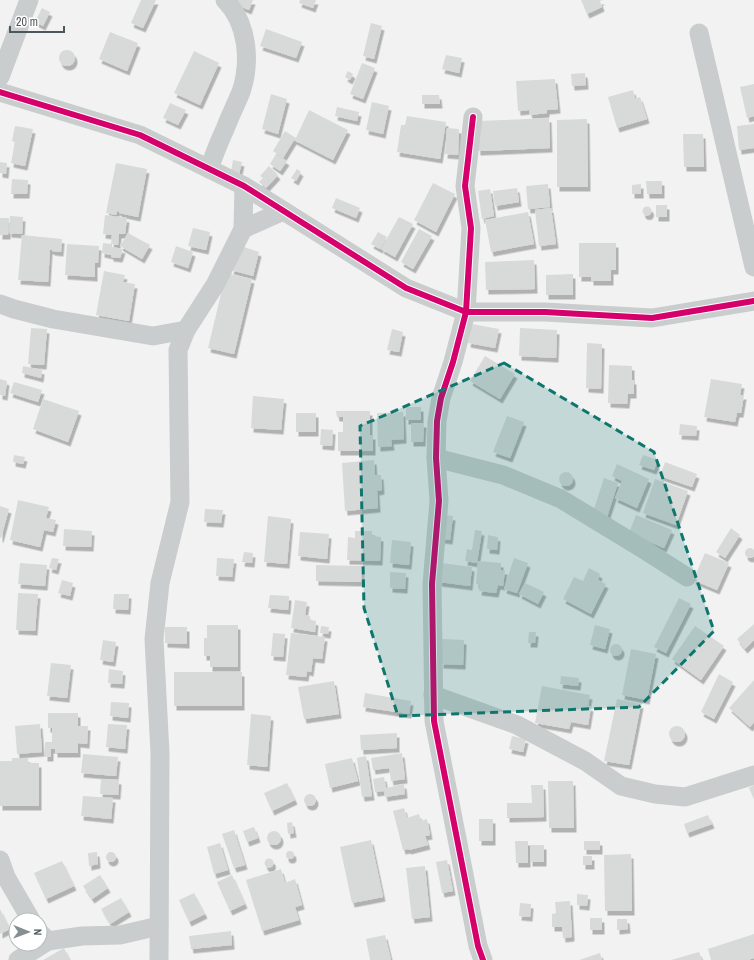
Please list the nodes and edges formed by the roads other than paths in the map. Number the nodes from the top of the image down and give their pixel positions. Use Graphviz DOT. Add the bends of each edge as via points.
graph roads {
  1 [pos="29,0"];
  2 [pos="225,0"];
  3 [pos="699,33"];
  4 [pos="0,77"];
  5 [pos="0,92"];
  6 [pos="473,117"];
  7 [pos="209,169"];
  8 [pos="244,186"];
  9 [pos="283,211"];
  10 [pos="243,230"];
  11 [pos="754,267"];
  12 [pos="754,301"];
  13 [pos="0,304"];
  14 [pos="466,312"];
  15 [pos="186,330"];
  16 [pos="153,336"];
  17 [pos="178,354"];
  18 [pos="436,458"];
  19 [pos="687,577"];
  20 [pos="433,695"];
  21 [pos="754,775"];
  22 [pos="0,860"];
  23 [pos="26,912"];
  24 [pos="159,926"];
  25 [pos="48,937"];
  26 [pos="27,952"];
  27 [pos="18,960"];
  28 [pos="159,960"];
  29 [pos="483,960"];
  1 -- 4 [label="street"];
  2 -- 7 [label="street" via="241,23 246,47 246,69 241,91"];
  3 -- 11 [label="street"];
  5 -- 7 [label="street" via="140,135"];
  6 -- 14 [label="street" via="465,186 471,228"];
  7 -- 8 [label="street"];
  8 -- 9 [label="street"];
  8 -- 10 [label="street"];
  9 -- 10 [label="street"];
  9 -- 14 [label="street" via="406,288"];
  10 -- 15 [label="street" via="215,285"];
  12 -- 14 [label="street" via="652,318 544,312"];
  13 -- 16 [label="street" via="53,319"];
  14 -- 18 [label="street" via="441,398 437,421"];
  15 -- 16 [label="street"];
  15 -- 17 [label="street"];
  16 -- 17 [label="street"];
  17 -- 24 [label="street" via="180,502 160,583 154,638 160,753"];
  18 -- 19 [label="street" via="503,475 561,499"];
  18 -- 20 [label="street" via="439,501 432,584"];
  20 -- 21 [label="street" via="517,725 585,760 621,786 655,794 685,797"];
  20 -- 29 [label="street" via="434,721 478,946"];
  22 -- 23 [label="street" via="6,877"];
  24 -- 25 [label="street" via="120,935"];
  24 -- 28 [label="street"];
  26 -- 27 [label="street"];
}
